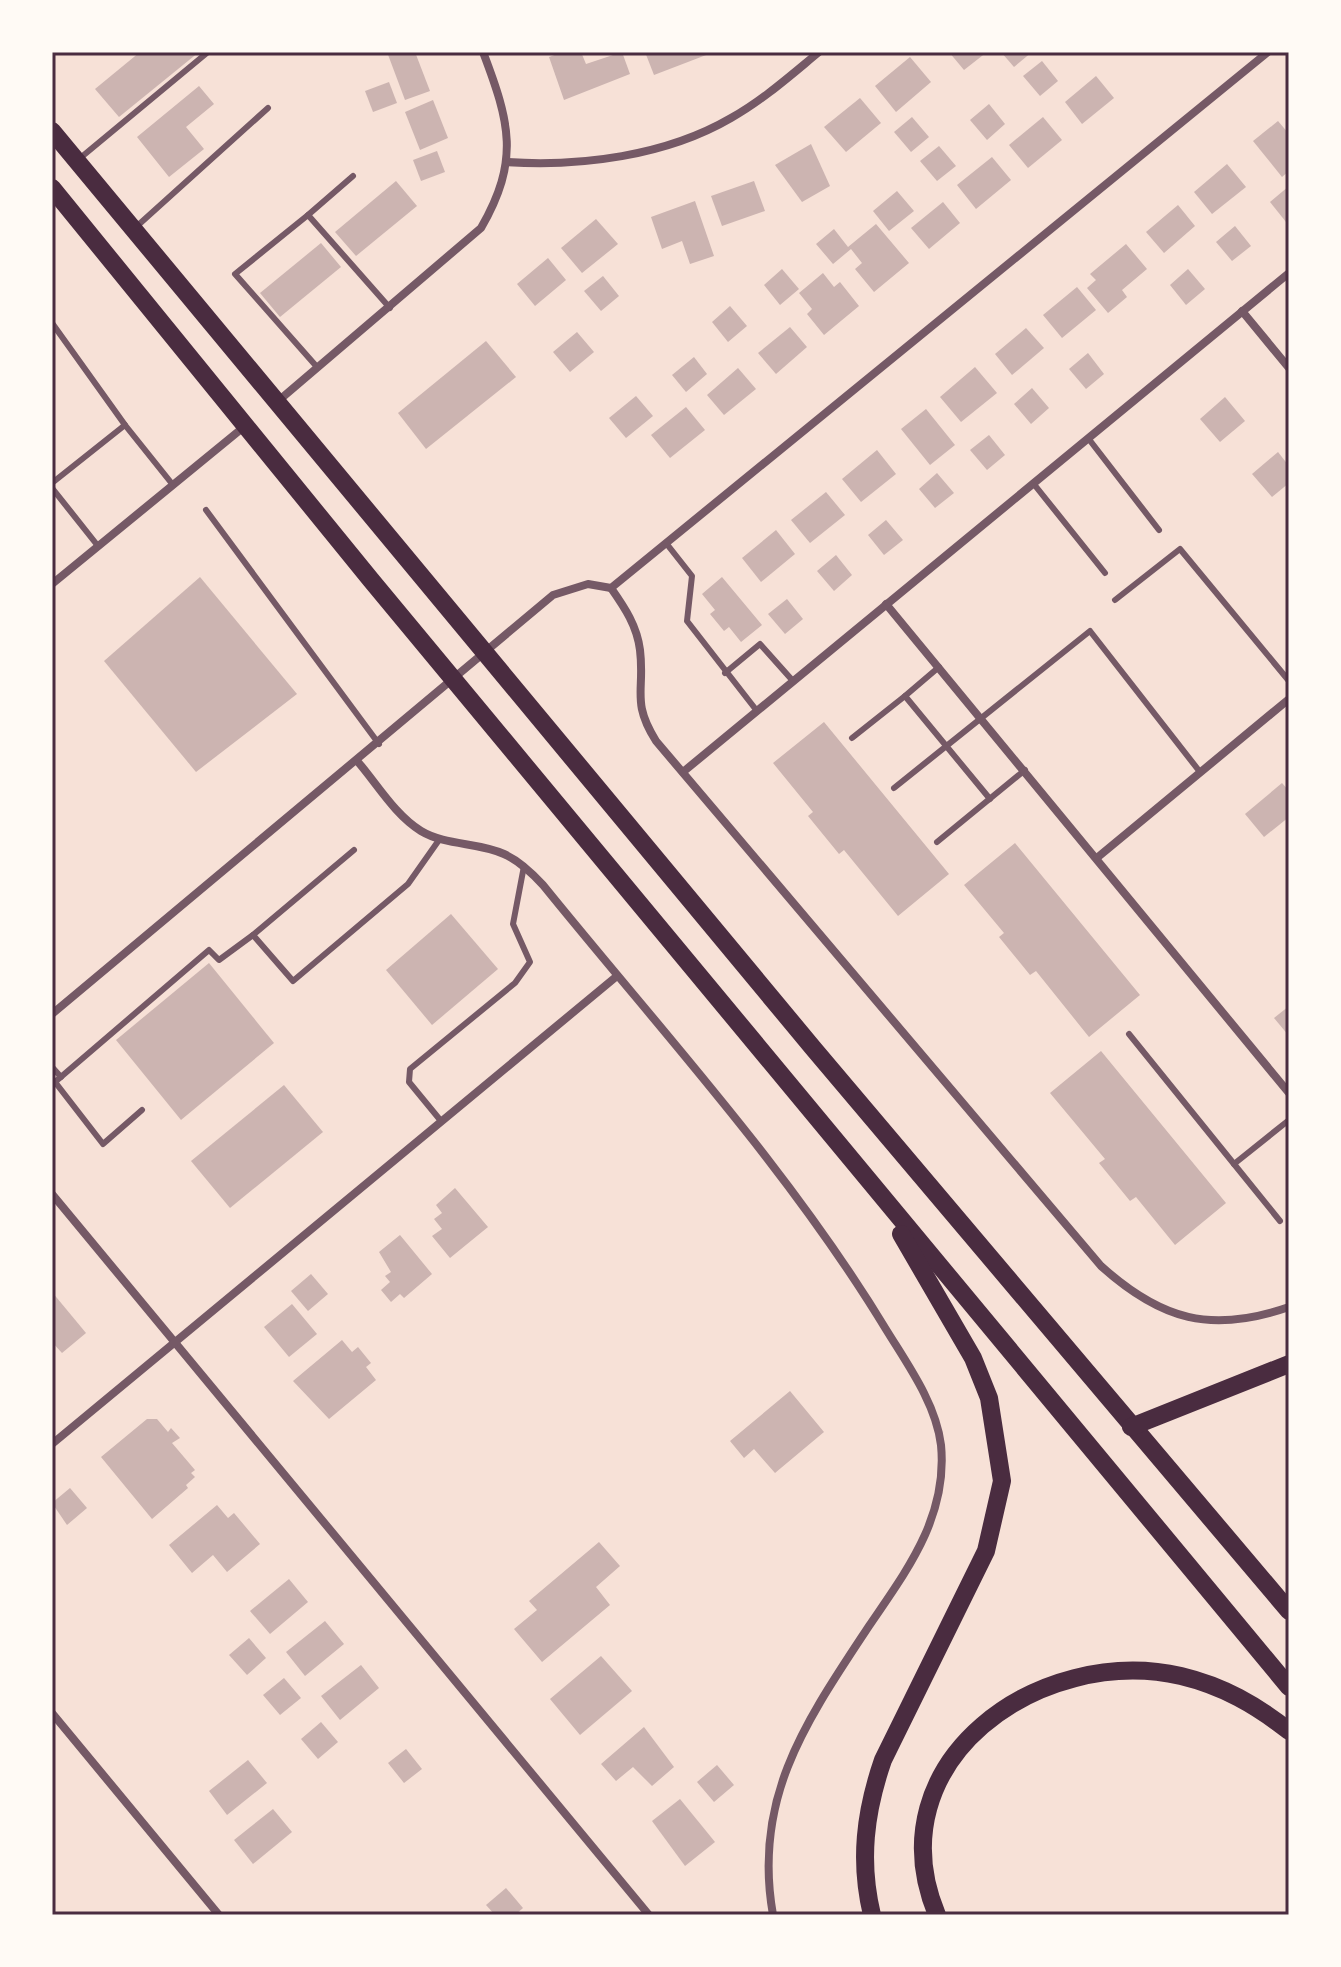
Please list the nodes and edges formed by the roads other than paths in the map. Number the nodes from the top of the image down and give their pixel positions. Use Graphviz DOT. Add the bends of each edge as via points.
graph roads {
  1 [pos="208,52"];
  2 [pos="483,52"];
  3 [pos="819,52"];
  4 [pos="1268,52"];
  5 [pos="268,108"];
  6 [pos="52,131"];
  7 [pos="77,161"];
  8 [pos="506,162"];
  9 [pos="353,176"];
  10 [pos="52,188"];
  11 [pos="308,215"];
  12 [pos="133,229"];
  13 [pos="1289,273"];
  14 [pos="390,308"];
  15 [pos="1242,311"];
  16 [pos="52,323"];
  17 [pos="317,367"];
  18 [pos="1289,368"];
  19 [pos="277,402"];
  20 [pos="125,425"];
  21 [pos="245,426"];
  22 [pos="1088,438"];
  23 [pos="1033,483"];
  24 [pos="52,485"];
  25 [pos="173,485"];
  26 [pos="206,510"];
  27 [pos="1159,530"];
  28 [pos="666,543"];
  29 [pos="98,546"];
  30 [pos="1105,573"];
  31 [pos="52,584"];
  32 [pos="611,588"];
  33 [pos="1115,600"];
  34 [pos="886,604"];
  35 [pos="483,651"];
  36 [pos="939,667"];
  37 [pos="725,673"];
  38 [pos="452,679"];
  39 [pos="793,681"];
  40 [pos="1289,681"];
  41 [pos="905,696"];
  42 [pos="1289,699"];
  43 [pos="757,711"];
  44 [pos="980,716"];
  45 [pos="852,738"];
  46 [pos="379,744"];
  47 [pos="945,744"];
  48 [pos="358,762"];
  49 [pos="1025,770"];
  50 [pos="683,772"];
  51 [pos="1200,772"];
  52 [pos="894,788"];
  53 [pos="990,799"];
  54 [pos="439,840"];
  55 [pos="937,842"];
  56 [pos="354,850"];
  57 [pos="1098,857"];
  58 [pos="524,866"];
  59 [pos="253,935"];
  60 [pos="617,976"];
  61 [pos="52,1014"];
  62 [pos="1129,1034"];
  63 [pos="52,1067"];
  64 [pos="61,1077"];
  65 [pos="1289,1093"];
  66 [pos="142,1110"];
  67 [pos="1289,1120"];
  68 [pos="441,1121"];
  69 [pos="1234,1164"];
  70 [pos="876,1190"];
  71 [pos="52,1194"];
  72 [pos="1280,1221"];
  73 [pos="1289,1307"];
  74 [pos="174,1344"];
  75 [pos="1289,1364"];
  76 [pos="1131,1427"];
  77 [pos="52,1444"];
  78 [pos="1289,1611"];
  79 [pos="1289,1687"];
  80 [pos="52,1713"];
  81 [pos="1289,1731"];
  82 [pos="219,1915"];
  83 [pos="649,1915"];
  84 [pos="773,1915"];
  85 [pos="872,1915"];
  86 [pos="937,1915"];
  1 -- 7 [label="lane"];
  2 -- 8 [label="street" via="506,117"];
  3 -- 8 [label="street" via="745,110 685,140 599,158"];
  4 -- 28 [label="street"];
  5 -- 12 [label="lane"];
  6 -- 7 [label="main road"];
  7 -- 12 [label="main road"];
  8 -- 14 [label="street" via="500,196 481,228"];
  9 -- 11 [label="lane"];
  10 -- 21 [label="main road"];
  11 -- 14 [label="lane"];
  11 -- 17 [label="lane" via="235,274"];
  12 -- 19 [label="main road"];
  13 -- 15 [label="street"];
  14 -- 17 [label="street"];
  15 -- 18 [label="street"];
  15 -- 22 [label="street"];
  16 -- 20 [label="lane"];
  17 -- 19 [label="street"];
  19 -- 35 [label="main road"];
  20 -- 24 [label="lane"];
  20 -- 25 [label="lane"];
  21 -- 25 [label="street"];
  21 -- 38 [label="main road"];
  22 -- 23 [label="street"];
  22 -- 27 [label="lane"];
  23 -- 30 [label="lane"];
  23 -- 34 [label="street"];
  24 -- 29 [label="lane"];
  25 -- 29 [label="street"];
  26 -- 46 [label="lane"];
  28 -- 32 [label="street"];
  28 -- 37 [label="lane" via="692,576 687,621"];
  29 -- 31 [label="street"];
  32 -- 35 [label="street" via="588,584 553,595"];
  32 -- 50 [label="street" via="637,635 638,700 644,721"];
  33 -- 40 [label="lane" via="1180,549"];
  34 -- 36 [label="street"];
  34 -- 39 [label="street"];
  35 -- 38 [label="street"];
  35 -- 76 [label="main road"];
  36 -- 41 [label="lane"];
  36 -- 44 [label="street"];
  37 -- 39 [label="lane" via="760,644"];
  37 -- 43 [label="lane"];
  38 -- 46 [label="street"];
  38 -- 70 [label="main road"];
  39 -- 43 [label="street"];
  41 -- 45 [label="lane"];
  41 -- 47 [label="lane"];
  42 -- 51 [label="street"];
  43 -- 50 [label="street"];
  44 -- 47 [label="lane"];
  44 -- 49 [label="street"];
  44 -- 51 [label="lane" via="1090,631"];
  46 -- 48 [label="street"];
  47 -- 52 [label="lane"];
  47 -- 53 [label="lane"];
  48 -- 54 [label="street" via="404,817"];
  48 -- 61 [label="street"];
  49 -- 53 [label="lane"];
  49 -- 57 [label="street"];
  50 -- 73 [label="street" via="1101,1266 1130,1292 1191,1319 1221,1322 1253,1320"];
  51 -- 57 [label="street"];
  53 -- 55 [label="lane"];
  54 -- 58 [label="street" via="504,853"];
  54 -- 59 [label="lane" via="408,884 293,981"];
  56 -- 59 [label="lane"];
  57 -- 65 [label="street"];
  58 -- 60 [label="street"];
  58 -- 68 [label="lane" via="513,924 530,962 515,983 410,1069 409,1082"];
  59 -- 64 [label="lane" via="219,960 209,950"];
  60 -- 68 [label="street"];
  60 -- 84 [label="street" via="807,1209 907,1363 931,1409 941,1443 938,1503 928,1532 814,1708 782,1774 767,1852"];
  62 -- 69 [label="lane"];
  63 -- 64 [label="lane"];
  64 -- 66 [label="lane" via="55,1082 103,1144"];
  67 -- 69 [label="lane"];
  68 -- 74 [label="street"];
  69 -- 72 [label="lane"];
  70 -- 79 [label="main road"];
  70 -- 85 [label="main road" via="973,1358 989,1398 1002,1481 986,1551 872,1791 864,1853"];
  71 -- 74 [label="street"];
  74 -- 77 [label="street"];
  74 -- 83 [label="street"];
  75 -- 76 [label="main road"];
  76 -- 78 [label="main road"];
  80 -- 82 [label="street"];
  81 -- 86 [label="main road" via="1220,1687 1179,1675 1091,1676 1007,1706 957,1748 927,1806 924,1879"];
}
